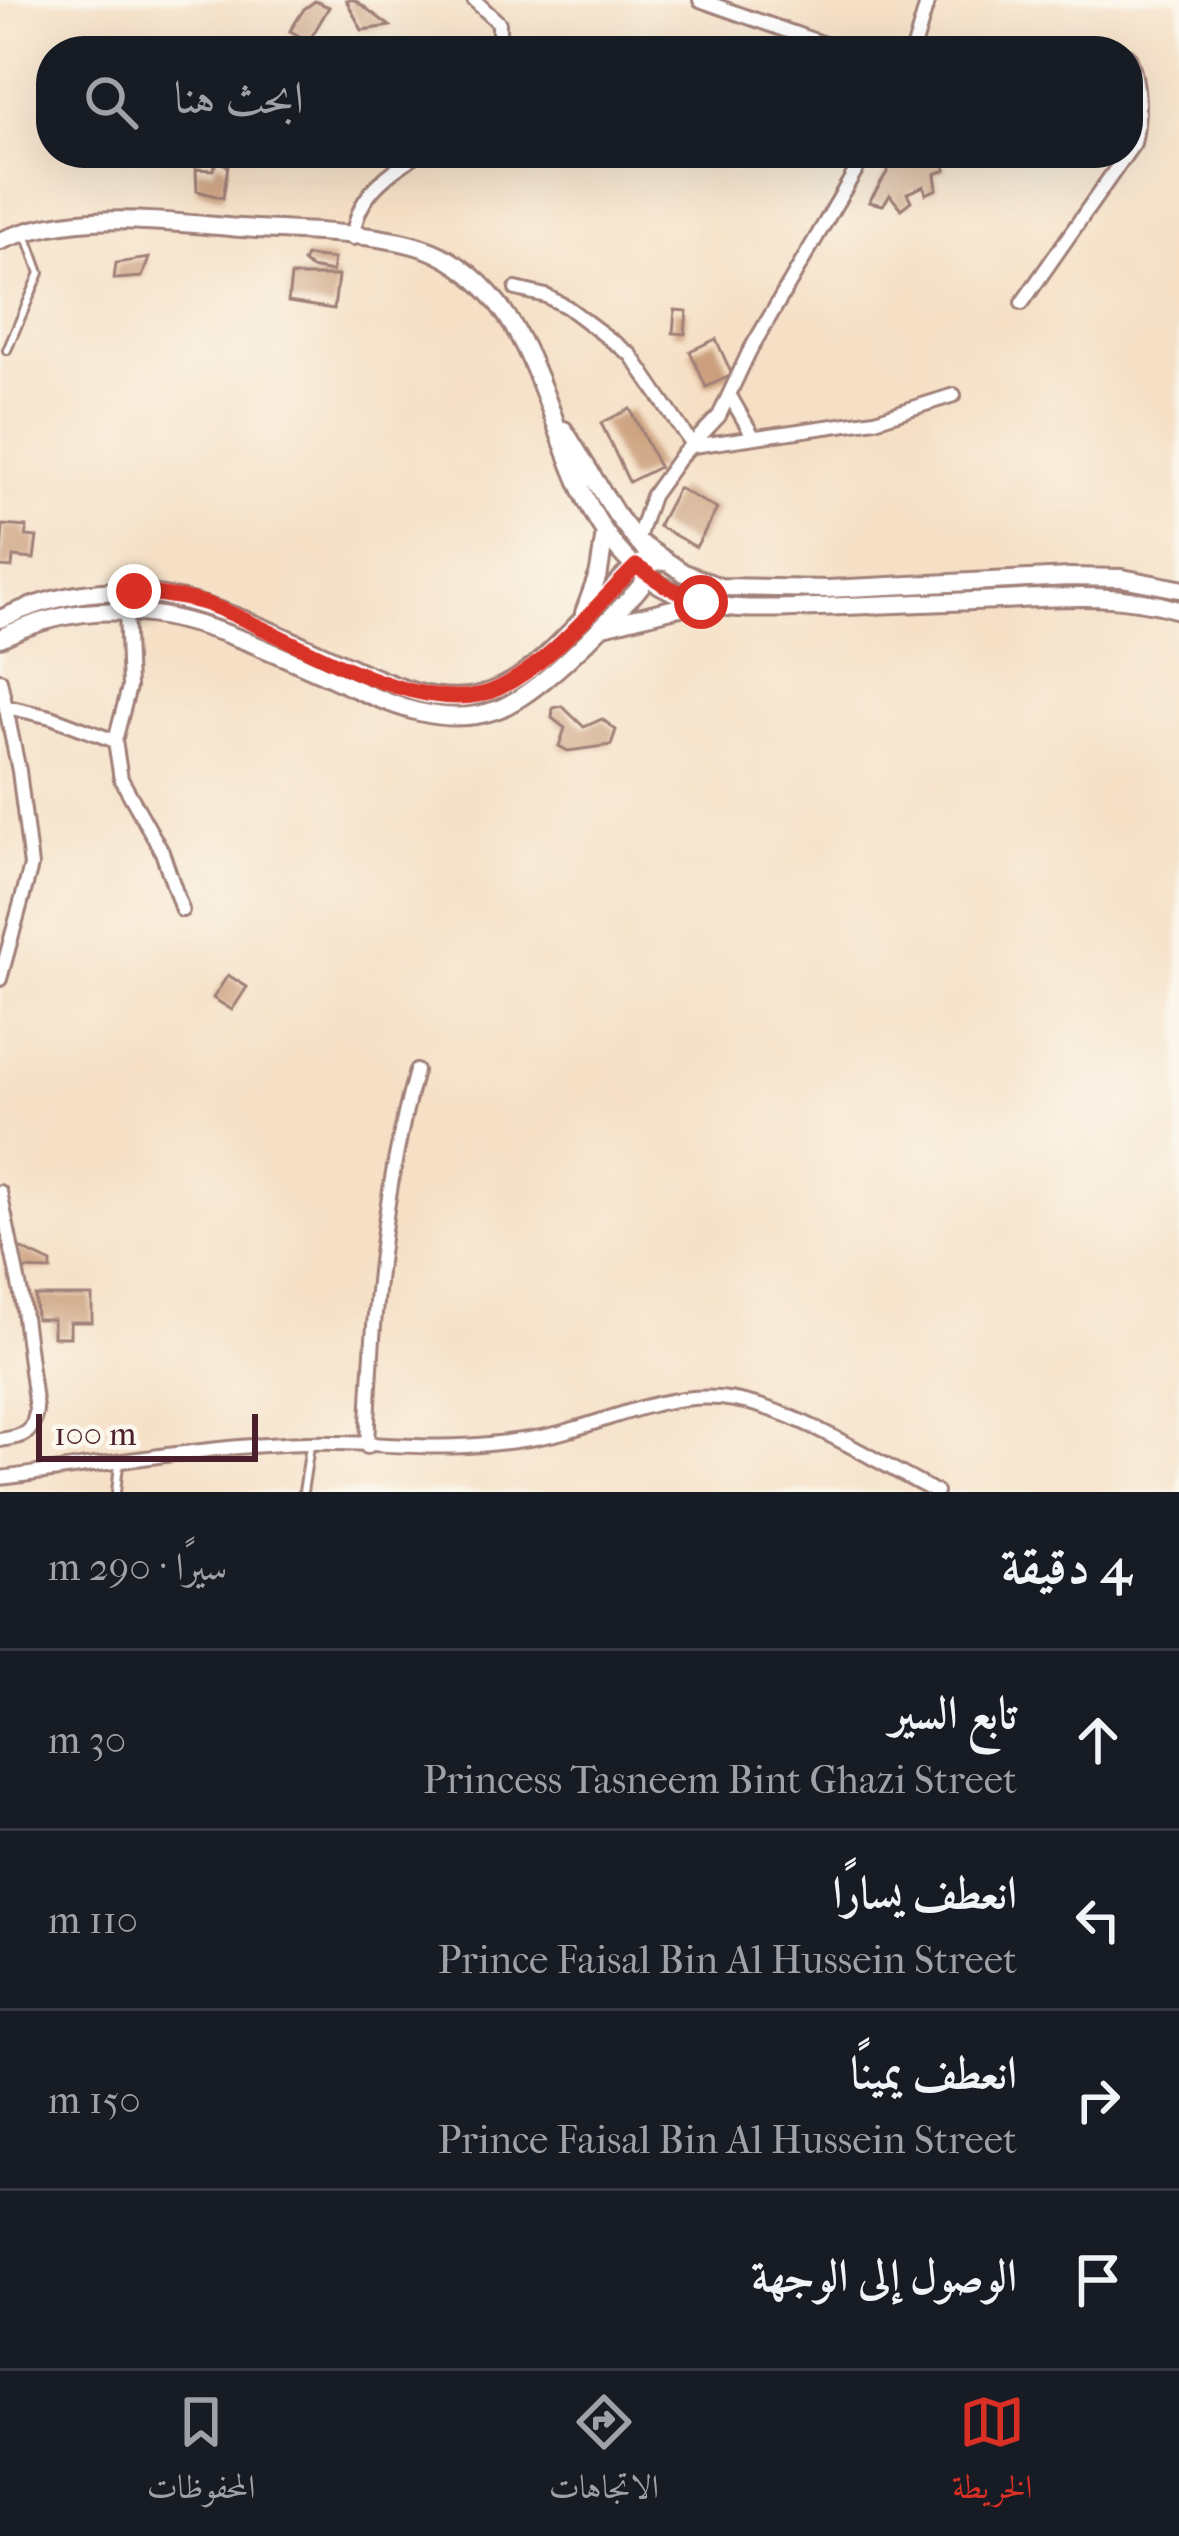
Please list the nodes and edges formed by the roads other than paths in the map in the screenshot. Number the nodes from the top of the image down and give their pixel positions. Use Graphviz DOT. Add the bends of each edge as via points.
graph roads {
  1 [pos="474,0"];
  2 [pos="700,0"];
  3 [pos="928,0"];
  4 [pos="499,36"];
  5 [pos="802,36"];
  6 [pos="918,36"];
  7 [pos="398,168"];
  8 [pos="857,168"];
  9 [pos="1116,168"];
  10 [pos="24,231"];
  11 [pos="353,238"];
  12 [pos="0,241"];
  13 [pos="517,290"];
  14 [pos="1022,303"];
  15 [pos="8,350"];
  16 [pos="954,395"];
  17 [pos="730,396"];
  18 [pos="554,416"];
  19 [pos="753,436"];
  20 [pos="693,446"];
  21 [pos="605,533"];
  22 [pos="637,541"];
  23 [pos="651,566"];
  24 [pos="1179,589"];
  25 [pos="701,602"];
  26 [pos="126,610"];
  27 [pos="1179,610"];
  28 [pos="0,619"];
  29 [pos="581,619"];
  30 [pos="601,626"];
  31 [pos="0,638"];
  32 [pos="0,680"];
  33 [pos="7,707"];
  34 [pos="115,740"];
  35 [pos="182,910"];
  36 [pos="3,950"];
  37 [pos="0,979"];
  38 [pos="416,1071"];
  39 [pos="0,1192"];
  40 [pos="0,1440"];
  41 [pos="310,1443"];
  42 [pos="367,1447"];
  43 [pos="120,1460"];
  44 [pos="0,1478"];
  45 [pos="116,1492"];
  46 [pos="303,1492"];
  47 [pos="936,1492"];
  1 -- 4 [label="street" via="499,23"];
  2 -- 5 [label="street"];
  3 -- 6 [label="street"];
  7 -- 11 [label="street" via="375,186"];
  8 -- 17 [label="street"];
  9 -- 14 [label="street"];
  10 -- 11 [label="main road" via="120,221"];
  10 -- 12 [label="main road"];
  10 -- 15 [label="lane" via="40,273"];
  11 -- 18 [label="main road" via="425,249 481,284 524,344"];
  13 -- 20 [label="street" via="567,307 632,355"];
  16 -- 19 [label="street" via="875,420"];
  17 -- 19 [label="street"];
  17 -- 20 [label="street"];
  18 -- 21 [label="main road" via="570,468"];
  18 -- 22 [label="main road"];
  19 -- 20 [label="street"];
  20 -- 22 [label="street" via="652,496"];
  21 -- 23 [label="main road"];
  21 -- 29 [label="main road"];
  22 -- 23 [label="main road"];
  23 -- 24 [label="main road" via="735,589 1070,577"];
  23 -- 25 [label="main road"];
  23 -- 29 [label="main road"];
  23 -- 30 [label="main road"];
  25 -- 27 [label="main road" via="792,608 1082,595"];
  25 -- 30 [label="main road"];
  26 -- 30 [label="main road" via="206,625 367,695 444,718 511,703"];
  26 -- 31 [label="main road" via="74,614"];
  26 -- 34 [label="street" via="129,687"];
  28 -- 29 [label="main road" via="72,595 166,595 228,612 396,687 448,698 506,685"];
  32 -- 33 [label="street"];
  33 -- 34 [label="street"];
  33 -- 36 [label="street" via="31,866"];
  34 -- 35 [label="street" via="126,791 162,852"];
  36 -- 37 [label="street"];
  38 -- 42 [label="street" via="389,1193"];
  39 -- 40 [label="street" via="36,1409 31,1432"];
  41 -- 42 [label="street"];
  41 -- 43 [label="street"];
  41 -- 46 [label="lane"];
  42 -- 47 [label="street" via="541,1437 639,1406 722,1398 801,1424"];
  43 -- 44 [label="street"];
  43 -- 45 [label="lane"];
}
